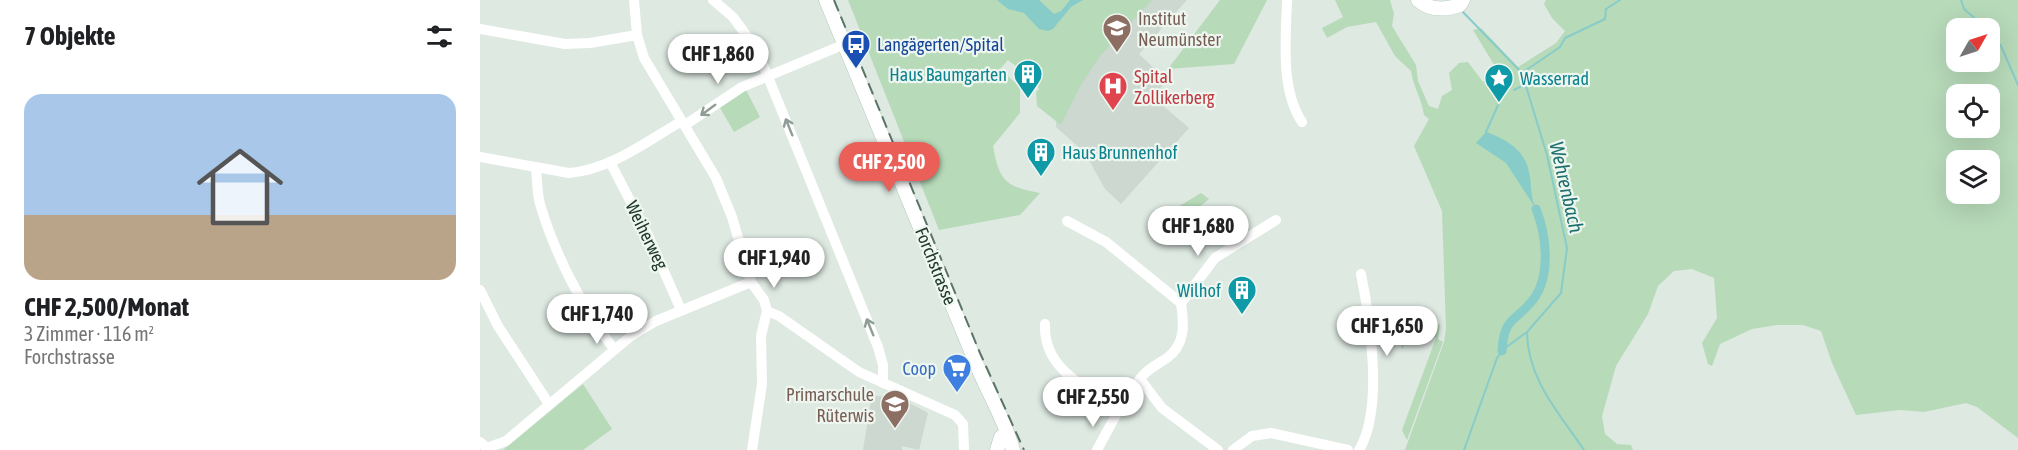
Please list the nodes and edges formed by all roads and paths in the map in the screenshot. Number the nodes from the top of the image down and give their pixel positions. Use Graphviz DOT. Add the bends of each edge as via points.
graph roads {
  1 [pos="634,0"];
  2 [pos="713,0"];
  3 [pos="826,0"];
  4 [pos="1287,0"];
  5 [pos="1418,0"];
  6 [pos="1458,4"];
  7 [pos="480,29"];
  8 [pos="637,35"];
  9 [pos="845,44"];
  10 [pos="768,74"];
  11 [pos="1302,122"];
  12 [pos="683,123"];
  13 [pos="480,157"];
  14 [pos="610,162"];
  15 [pos="536,167"];
  16 [pos="1276,220"];
  17 [pos="1067,221"];
  18 [pos="1361,274"];
  19 [pos="751,282"];
  20 [pos="480,290"];
  21 [pos="1181,303"];
  22 [pos="681,310"];
  23 [pos="767,311"];
  24 [pos="1045,324"];
  25 [pos="614,349"];
  26 [pos="1140,379"];
  27 [pos="883,383"];
  28 [pos="991,398"];
  29 [pos="549,404"];
  30 [pos="1120,408"];
  31 [pos="480,442"];
  32 [pos="1001,446"];
  33 [pos="752,450"];
  34 [pos="964,450"];
  35 [pos="1013,450"];
  36 [pos="1097,450"];
  37 [pos="1218,450"];
  38 [pos="1233,450"];
  39 [pos="1348,450"];
  40 [pos="1359,450"];
  1 -- 8 [label="street"];
  2 -- 10 [label="street" via="744,31"];
  3 -- 9 [label="main road, Forchstrasse"];
  4 -- 11 [label="street" via="1288,77"];
  5 -- 6 [label="main road" via="1430,8"];
  7 -- 8 [label="street" via="565,44"];
  8 -- 12 [label="street" via="644,58"];
  9 -- 10 [label="street"];
  9 -- 28 [label="main road, Forchstrasse"];
  10 -- 12 [label="street, one-way"];
  27 -- 10 [label="street, one-way" via="878,347"];
  12 -- 14 [label="street"];
  12 -- 19 [label="street" via="716,178"];
  13 -- 15 [label="street"];
  14 -- 15 [label="street" via="569,173"];
  14 -- 22 [label="street, Weiherweg"];
  15 -- 25 [label="street" via="539,202 552,236 584,304"];
  16 -- 21 [label="street" via="1215,258"];
  17 -- 21 [label="street" via="1106,242"];
  18 -- 40 [label="street" via="1371,327 1373,370 1371,402"];
  19 -- 22 [label="street"];
  19 -- 23 [label="street"];
  20 -- 29 [label="street"];
  21 -- 26 [label="street" via="1185,322 1178,347"];
  22 -- 25 [label="street" via="656,321"];
  23 -- 27 [label="street" via="838,359"];
  23 -- 33 [label="street" via="761,336 762,384"];
  24 -- 30 [label="street" via="1046,342 1061,370"];
  25 -- 29 [label="street"];
  26 -- 30 [label="street"];
  26 -- 37 [label="street" via="1162,408"];
  27 -- 34 [label="street" via="955,415 963,424"];
  28 -- 32 [label="main road, Forchstrasse"];
  28 -- 35 [label="main road, Forchstrasse" via="1000,410"];
  29 -- 31 [label="street" via="498,446 487,448"];
  30 -- 36 [label="street"];
  38 -- 39 [label="street" via="1252,436 1271,433"];
}
